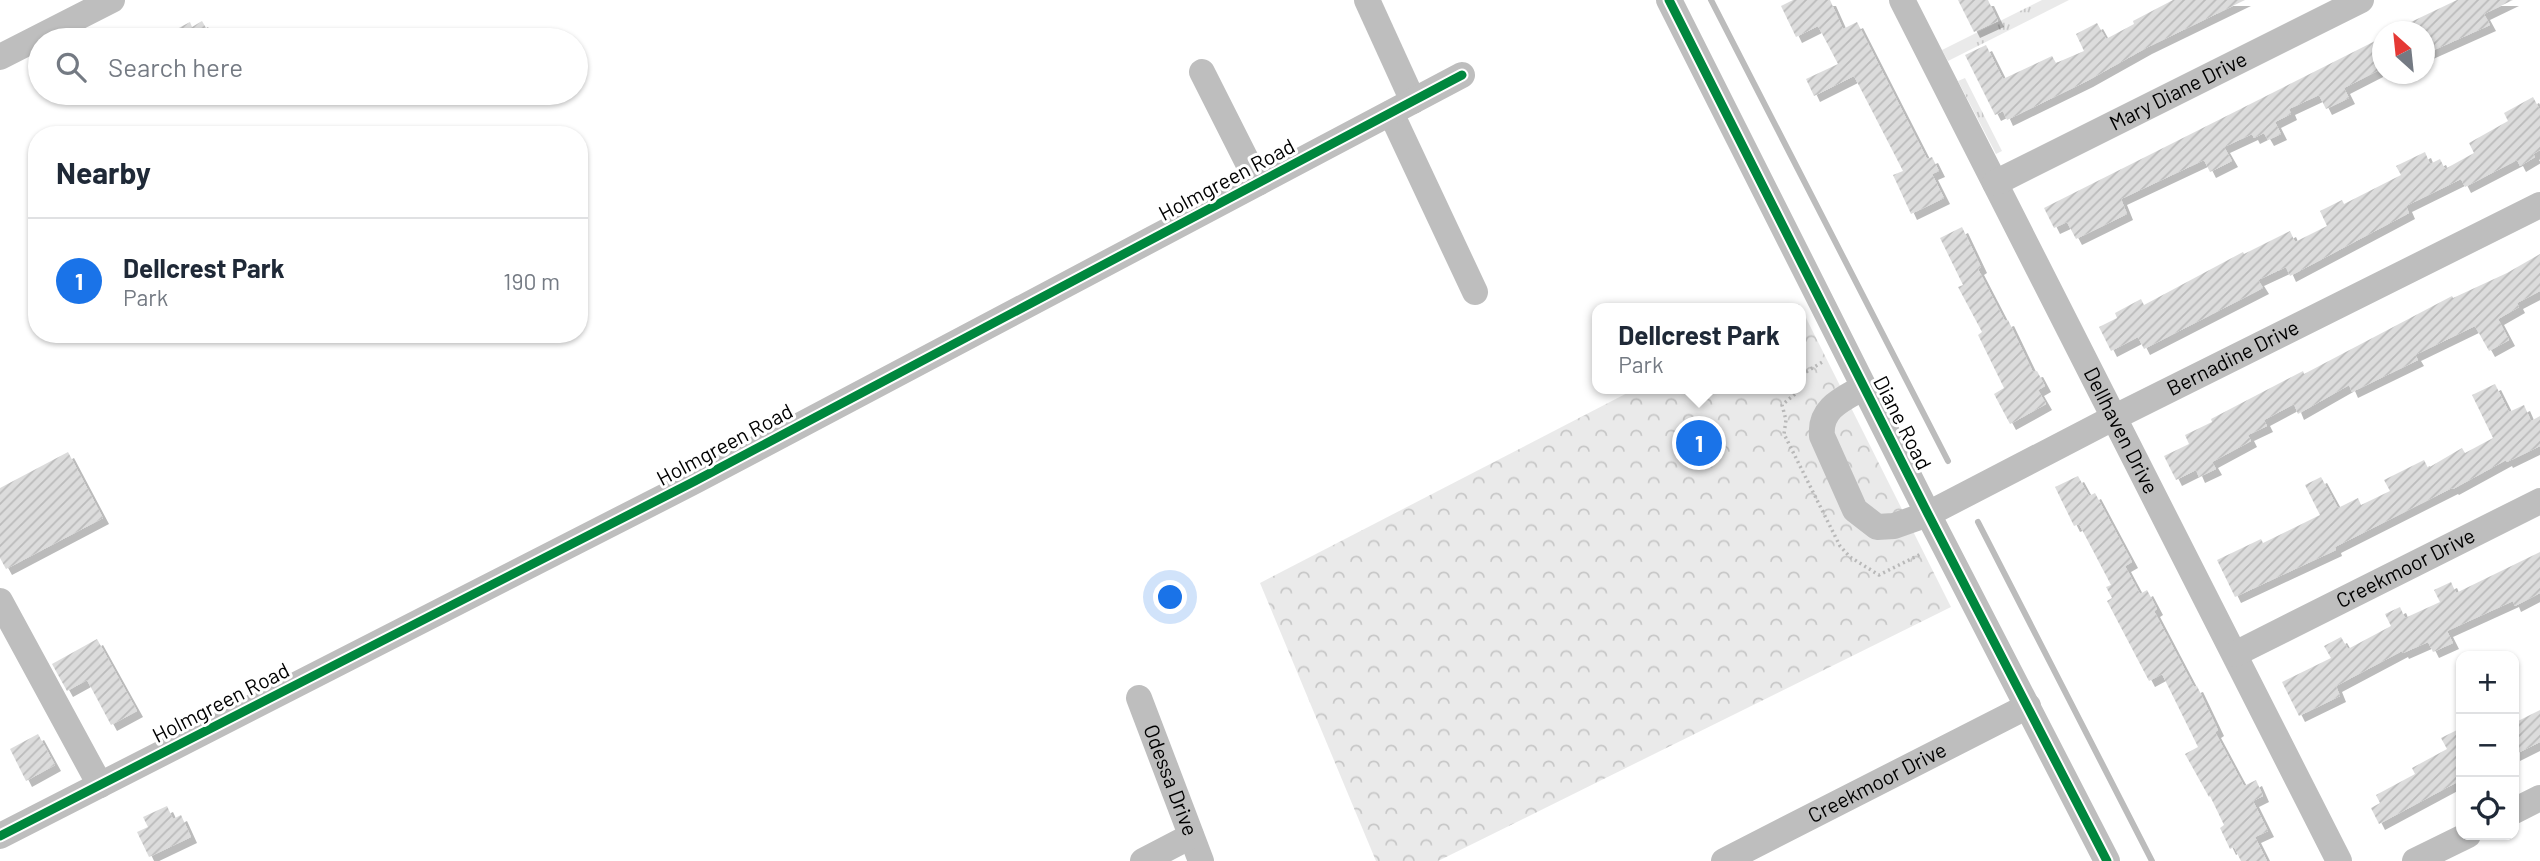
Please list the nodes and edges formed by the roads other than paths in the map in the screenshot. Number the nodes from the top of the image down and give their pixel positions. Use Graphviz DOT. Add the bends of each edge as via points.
graph roads {
  1 [pos="110,0"];
  2 [pos="1367,0"];
  3 [pos="1669,0"];
  4 [pos="1902,0"];
  5 [pos="2361,0"];
  6 [pos="56,28"];
  7 [pos="28,42"];
  8 [pos="0,57"];
  9 [pos="1202,72"];
  10 [pos="1462,75"];
  11 [pos="1402,107"];
  12 [pos="1258,183"];
  13 [pos="1995,183"];
  14 [pos="2540,205"];
  15 [pos="1475,292"];
  16 [pos="1864,387"];
  17 [pos="2113,418"];
  18 [pos="2540,502"];
  19 [pos="1928,514"];
  20 [pos="0,601"];
  21 [pos="2235,654"];
  22 [pos="1139,698"];
  23 [pos="2028,706"];
  24 [pos="100,785"];
  25 [pos="2540,798"];
  26 [pos="2519,808"];
  27 [pos="0,836"];
  28 [pos="1191,836"];
  29 [pos="2458,840"];
  30 [pos="1143,861"];
  31 [pos="1201,861"];
  32 [pos="1724,861"];
  33 [pos="2107,861"];
  34 [pos="2339,861"];
  35 [pos="2415,861"];
  1 -- 6 [label="street"];
  2 -- 11 [label="street"];
  3 -- 16 [label="street, Diane Road"];
  4 -- 13 [label="street, Dellhaven Drive"];
  5 -- 13 [label="street, Mary Diane Drive"];
  7 -- 8 [label="street"];
  9 -- 12 [label="street"];
  10 -- 11 [label="street, Holmgreen Road"];
  11 -- 12 [label="street, Holmgreen Road"];
  11 -- 15 [label="street"];
  12 -- 24 [label="street, Holmgreen Road" via="695,481"];
  13 -- 17 [label="street, Dellhaven Drive"];
  14 -- 17 [label="street, Bernadine Drive"];
  16 -- 19 [label="street, Diane Road"];
  16 -- 19 [label="street, Bernadine Drive" via="1835,404 1821,426 1855,510 1877,527"];
  17 -- 19 [label="street, Bernadine Drive"];
  17 -- 21 [label="street, Dellhaven Drive"];
  18 -- 21 [label="street, Creekmoor Drive"];
  19 -- 23 [label="street, Diane Road"];
  20 -- 24 [label="street"];
  21 -- 34 [label="street, Dellhaven Drive"];
  22 -- 28 [label="street, Odessa Drive"];
  23 -- 32 [label="street, Creekmoor Drive"];
  23 -- 33 [label="street, Diane Road"];
  24 -- 27 [label="street, Holmgreen Road"];
  25 -- 26 [label="street"];
  28 -- 30 [label="street"];
  28 -- 31 [label="street, Odessa Drive"];
  29 -- 35 [label="street"];
}
